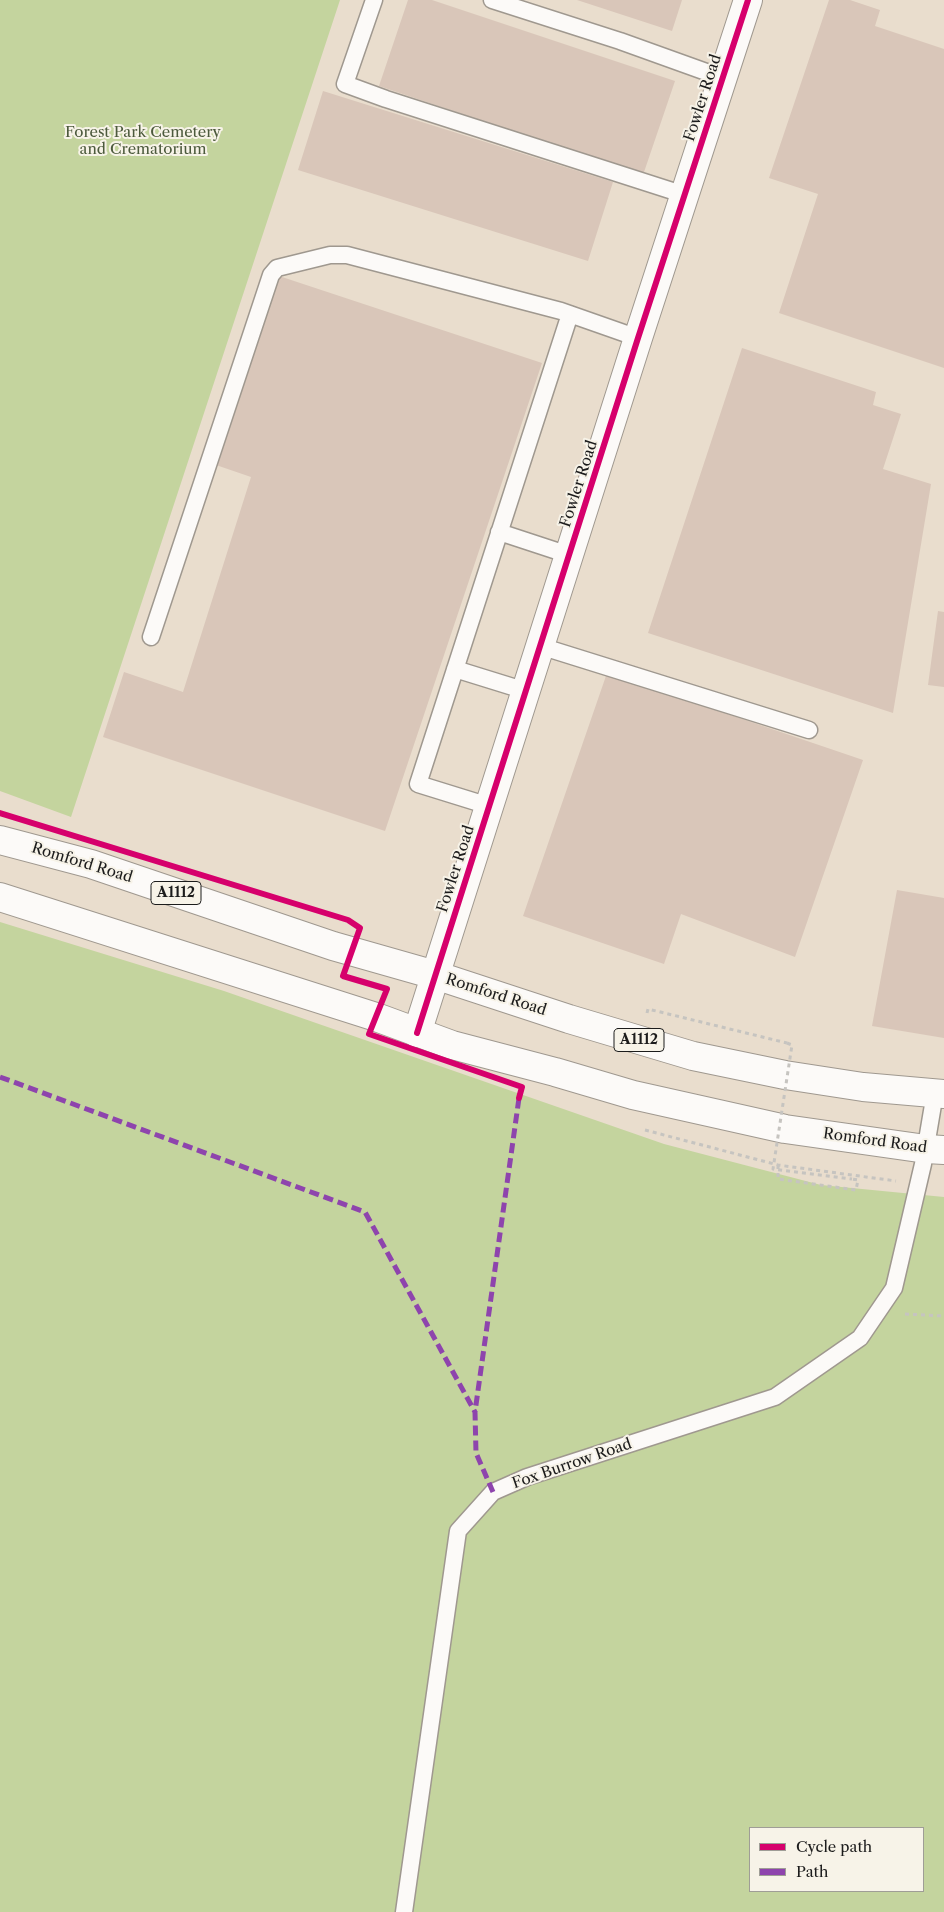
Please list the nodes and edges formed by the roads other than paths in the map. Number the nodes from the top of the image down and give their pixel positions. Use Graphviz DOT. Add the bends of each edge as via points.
graph roads {
  1 [pos="374,0"];
  2 [pos="492,0"];
  3 [pos="748,0"];
  4 [pos="723,78"];
  5 [pos="685,195"];
  6 [pos="570,314"];
  7 [pos="638,338"];
  8 [pos="499,532"];
  9 [pos="569,555"];
  10 [pos="151,637"];
  11 [pos="540,646"];
  12 [pos="455,670"];
  13 [pos="526,691"];
  14 [pos="809,730"];
  15 [pos="489,806"];
  16 [pos="0,840"];
  17 [pos="0,897"];
  18 [pos="435,975"];
  19 [pos="417,1033"];
  20 [pos="939,1094"];
  21 [pos="935,1149"];
  22 [pos="404,1912"];
  1 -- 5 [label="lane" via="345,84"];
  2 -- 4 [label="lane"];
  3 -- 4 [label="main road, Fowler Road"];
  4 -- 5 [label="main road, Fowler Road"];
  5 -- 7 [label="main road, Fowler Road"];
  6 -- 7 [label="lane"];
  6 -- 8 [label="lane"];
  6 -- 10 [label="lane" via="347,255 330,255 277,268 271,275"];
  7 -- 9 [label="main road, Fowler Road"];
  8 -- 9 [label="lane"];
  8 -- 12 [label="lane"];
  9 -- 11 [label="main road, Fowler Road"];
  11 -- 13 [label="main road, Fowler Road"];
  11 -- 14 [label="lane"];
  12 -- 13 [label="lane"];
  12 -- 15 [label="lane" via="418,784"];
  13 -- 15 [label="main road, Fowler Road"];
  15 -- 18 [label="main road, Fowler Road"];
  16 -- 18 [label="main road, Romford Road / A1112" via="91,864 333,946"];
  17 -- 19 [label="main road, Romford Road"];
  18 -- 19 [label="main road, Fowler Road"];
  18 -- 20 [label="main road, Romford Road / A1112" via="693,1056 785,1075"];
  19 -- 21 [label="main road, Romford Road" via="703,1112 786,1129"];
  20 -- 21 [label="lane, Fox Burrow Road"];
  21 -- 22 [label="lane, Fox Burrow Road" via="918,1184 894,1288 860,1338 775,1397 527,1476 493,1492 458,1532"];
}
